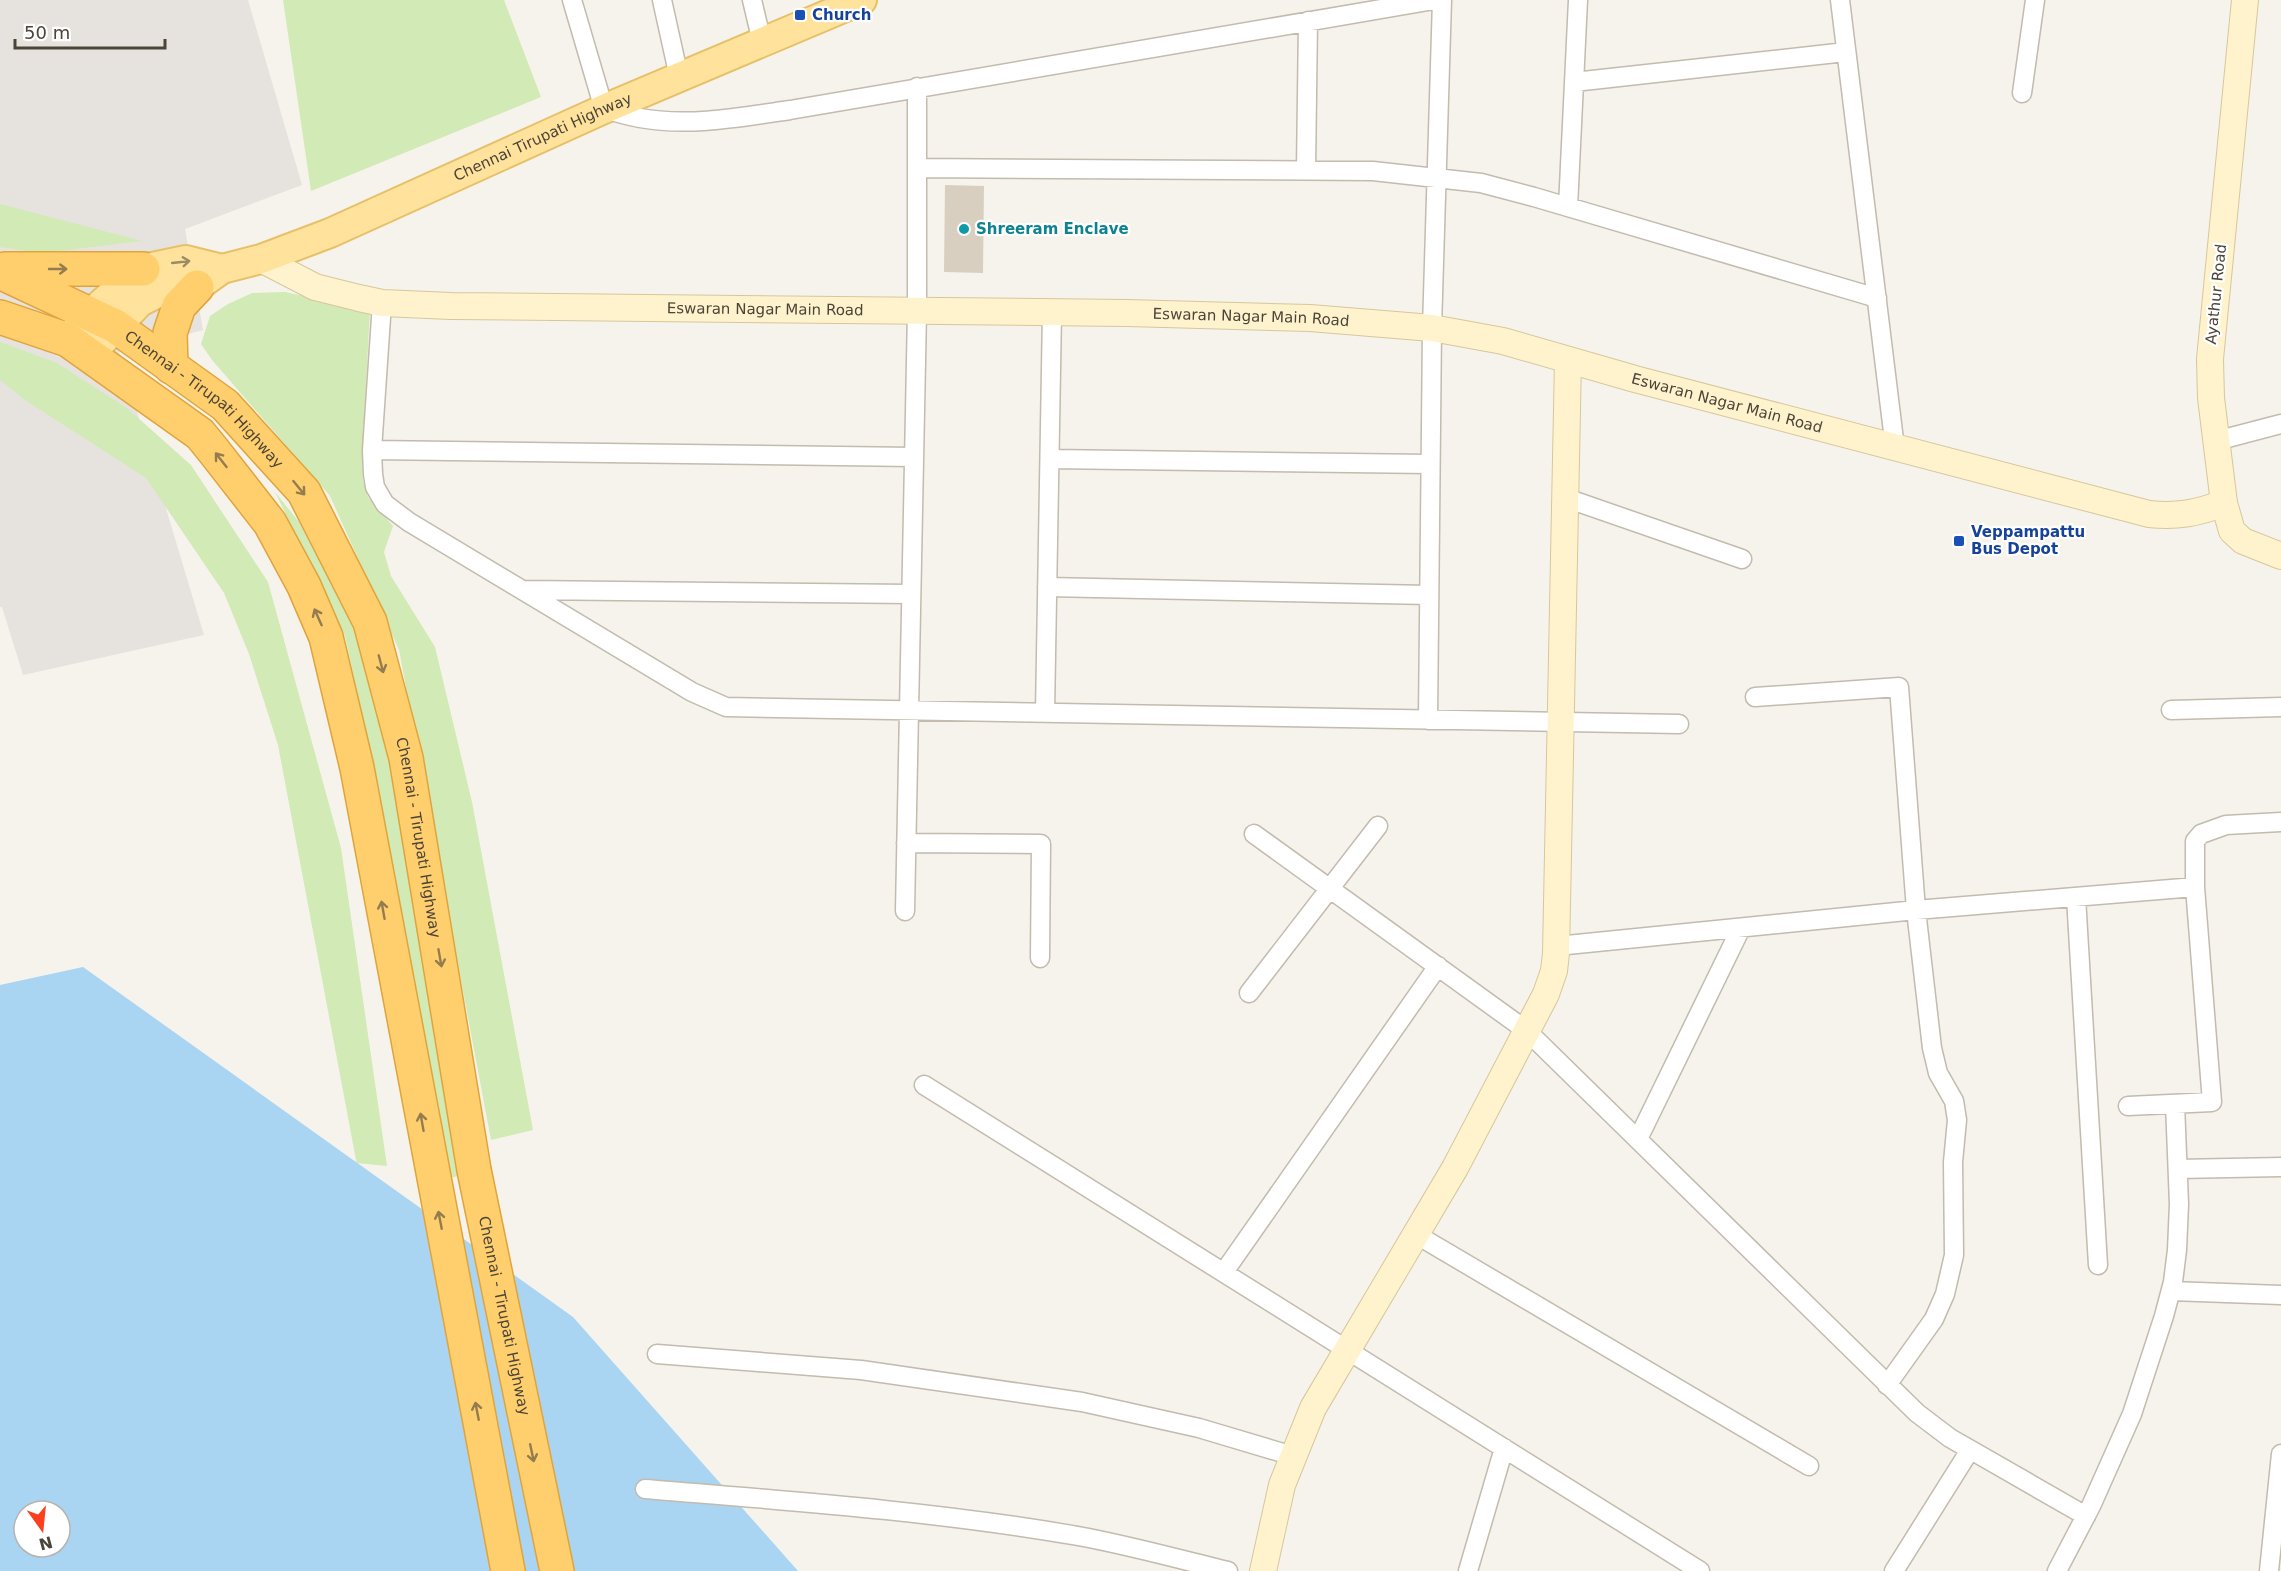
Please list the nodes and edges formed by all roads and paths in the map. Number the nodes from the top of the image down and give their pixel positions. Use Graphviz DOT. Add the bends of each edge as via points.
graph roads {
  1 [pos="572,0"];
  2 [pos="662,0"];
  3 [pos="752,0"];
  4 [pos="1442,0"];
  5 [pos="1578,0"];
  6 [pos="1840,0"];
  7 [pos="2035,0"];
  8 [pos="2245,0"];
  9 [pos="1424,1"];
  10 [pos="848,3"];
  11 [pos="1308,21"];
  12 [pos="762,42"];
  13 [pos="1846,52"];
  14 [pos="679,77"];
  15 [pos="1574,82"];
  16 [pos="917,87"];
  17 [pos="2022,93"];
  18 [pos="604,109"];
  19 [pos="917,168"];
  20 [pos="1306,170"];
  21 [pos="1436,176"];
  22 [pos="1568,207"];
  23 [pos="261,259"];
  24 [pos="143,269"];
  25 [pos="222,269"];
  26 [pos="0,270"];
  27 [pos="197,288"];
  28 [pos="1877,298"];
  29 [pos="381,303"];
  30 [pos="917,311"];
  31 [pos="1052,312"];
  32 [pos="0,317"];
  33 [pos="103,319"];
  34 [pos="1432,328"];
  35 [pos="79,347"];
  36 [pos="1568,360"];
  37 [pos="171,367"];
  38 [pos="2281,424"];
  39 [pos="2216,441"];
  40 [pos="1895,448"];
  41 [pos="372,450"];
  42 [pos="914,457"];
  43 [pos="1050,459"];
  44 [pos="1430,464"];
  45 [pos="1566,498"];
  46 [pos="2224,503"];
  47 [pos="2281,556"];
  48 [pos="1742,559"];
  49 [pos="1047,587"];
  50 [pos="522,590"];
  51 [pos="911,594"];
  52 [pos="1429,595"];
  53 [pos="1755,697"];
  54 [pos="2281,707"];
  55 [pos="909,710"];
  56 [pos="2171,710"];
  57 [pos="1045,712"];
  58 [pos="1428,720"];
  59 [pos="1562,722"];
  60 [pos="1679,724"];
  61 [pos="2281,822"];
  62 [pos="1378,826"];
  63 [pos="1254,834"];
  64 [pos="906,843"];
  65 [pos="2195,887"];
  66 [pos="1330,888"];
  67 [pos="2076,897"];
  68 [pos="905,910"];
  69 [pos="1916,910"];
  70 [pos="1741,928"];
  71 [pos="1557,946"];
  72 [pos="1040,958"];
  73 [pos="1438,966"];
  74 [pos="1249,993"];
  75 [pos="1527,1031"];
  76 [pos="924,1085"];
  77 [pos="2175,1104"];
  78 [pos="2128,1106"];
  79 [pos="1638,1139"];
  80 [pos="2281,1167"];
  81 [pos="2178,1169"];
  82 [pos="1417,1235"];
  83 [pos="2098,1265"];
  84 [pos="1224,1272"];
  85 [pos="2171,1291"];
  86 [pos="2281,1295"];
  87 [pos="1347,1349"];
  88 [pos="657,1354"];
  89 [pos="1887,1385"];
  90 [pos="1504,1448"];
  91 [pos="1970,1450"];
  92 [pos="2281,1454"];
  93 [pos="1293,1456"];
  94 [pos="1809,1466"];
  95 [pos="645,1489"];
  96 [pos="2086,1516"];
  97 [pos="554,1557"];
  98 [pos="505,1561"];
  99 [pos="1228,1571"];
  100 [pos="1263,1571"];
  101 [pos="1468,1571"];
  102 [pos="1700,1571"];
  103 [pos="1894,1571"];
  104 [pos="2057,1571"];
  105 [pos="2269,1571"];
  1 -- 18 [label="street"];
  2 -- 14 [label="street"];
  3 -- 12 [label="street"];
  4 -- 21 [label="street"];
  5 -- 15 [label="street"];
  6 -- 13 [label="street"];
  7 -- 17 [label="street"];
  8 -- 39 [label="street, Ayathur Road" via="2210,359"];
  9 -- 11 [label="street"];
  10 -- 12 [label="main road, Chennai Tirupati Highway"];
  11 -- 16 [label="street"];
  11 -- 20 [label="street"];
  12 -- 14 [label="main road, Chennai Tirupati Highway"];
  13 -- 15 [label="street"];
  13 -- 28 [label="street"];
  14 -- 18 [label="main road, Chennai Tirupati Highway"];
  15 -- 22 [label="street"];
  16 -- 18 [label="street" via="730,119 641,119"];
  16 -- 19 [label="street"];
  18 -- 23 [label="main road, Chennai Tirupati Highway" via="390,206"];
  19 -- 20 [label="street"];
  19 -- 30 [label="street"];
  20 -- 21 [label="street"];
  21 -- 22 [label="street" via="1480,183"];
  21 -- 34 [label="street"];
  22 -- 28 [label="street"];
  23 -- 25 [label="main road, Chennai Tirupati Highway"];
  23 -- 29 [label="street, Eswaran Nagar Main Road" via="315,287"];
  24 -- 25 [label="main road, one-way" via="186,260"];
  26 -- 24 [label="highway, one-way"];
  24 -- 33 [label="main road" via="125,282"];
  25 -- 27 [label="main road"];
  26 -- 33 [label="highway, Chennai - Tirupati Highway"];
  27 -- 33 [label="main road" via="162,291"];
  27 -- 37 [label="highway" via="179,306 170,333"];
  28 -- 40 [label="street"];
  29 -- 30 [label="street, Eswaran Nagar Main Road"];
  29 -- 41 [label="street"];
  30 -- 31 [label="street, Eswaran Nagar Main Road"];
  30 -- 42 [label="street"];
  31 -- 34 [label="street, Eswaran Nagar Main Road" via="1310,318"];
  31 -- 43 [label="street"];
  32 -- 35 [label="highway, Chennai - Tirupati Highway"];
  33 -- 35 [label="main road"];
  33 -- 37 [label="highway, Chennai - Tirupati Highway"];
  34 -- 36 [label="street, Eswaran Nagar Main Road" via="1494,339"];
  34 -- 44 [label="street"];
  98 -- 35 [label="highway, Chennai - Tirupati Highway, one-way" via="357,768 326,637 270,523 200,434"];
  36 -- 40 [label="street, Eswaran Nagar Main Road"];
  36 -- 45 [label="street"];
  37 -- 97 [label="highway, Chennai - Tirupati Highway, one-way" via="225,405 304,492 370,621 406,758 474,1170"];
  38 -- 39 [label="street"];
  39 -- 46 [label="street, Ayathur Road"];
  40 -- 46 [label="street, Eswaran Nagar Main Road" via="2149,514 2190,514"];
  41 -- 42 [label="street"];
  41 -- 50 [label="street" via="375,487 386,504"];
  42 -- 51 [label="street"];
  43 -- 44 [label="street"];
  43 -- 49 [label="street"];
  44 -- 52 [label="street"];
  45 -- 48 [label="street"];
  45 -- 59 [label="street"];
  46 -- 47 [label="street, Ayathur Road" via="2232,531 2243,541"];
  49 -- 52 [label="street"];
  49 -- 57 [label="street"];
  50 -- 51 [label="street"];
  50 -- 55 [label="street" via="719,705"];
  51 -- 55 [label="street"];
  52 -- 58 [label="street"];
  53 -- 69 [label="street" via="1899,687"];
  54 -- 56 [label="street"];
  55 -- 57 [label="street"];
  55 -- 64 [label="street"];
  57 -- 58 [label="street"];
  58 -- 59 [label="street"];
  59 -- 60 [label="street"];
  59 -- 71 [label="street"];
  61 -- 65 [label="street" via="2226,825 2201,834 2195,841"];
  62 -- 66 [label="street"];
  63 -- 66 [label="street"];
  64 -- 68 [label="street"];
  64 -- 72 [label="street" via="1041,844"];
  65 -- 67 [label="street"];
  65 -- 77 [label="street" via="2212,1102"];
  66 -- 73 [label="street"];
  66 -- 74 [label="street"];
  67 -- 69 [label="street"];
  67 -- 83 [label="street"];
  69 -- 70 [label="street"];
  69 -- 89 [label="street" via="1935,1066 1956,1111 1954,1255 1945,1294 1934,1319"];
  70 -- 71 [label="street"];
  70 -- 79 [label="street"];
  71 -- 75 [label="street" via="1546,994"];
  73 -- 75 [label="street"];
  73 -- 84 [label="street"];
  75 -- 79 [label="street"];
  75 -- 82 [label="street"];
  76 -- 84 [label="street"];
  77 -- 78 [label="street"];
  77 -- 81 [label="street"];
  79 -- 89 [label="street"];
  80 -- 81 [label="street"];
  81 -- 85 [label="street" via="2177,1250"];
  82 -- 87 [label="street"];
  82 -- 94 [label="street"];
  84 -- 87 [label="street"];
  85 -- 86 [label="street"];
  85 -- 96 [label="street" via="2132,1414"];
  87 -- 90 [label="street"];
  87 -- 93 [label="street" via="1313,1408"];
  88 -- 93 [label="street" via="861,1370 1082,1402 1199,1428"];
  89 -- 91 [label="street" via="1917,1413"];
  90 -- 101 [label="street"];
  90 -- 102 [label="street"];
  91 -- 96 [label="street"];
  91 -- 103 [label="street"];
  92 -- 105 [label="street"];
  93 -- 100 [label="street" via="1282,1485"];
  95 -- 99 [label="street" via="874,1507 971,1519 1080,1536"];
  96 -- 104 [label="street"];
}
